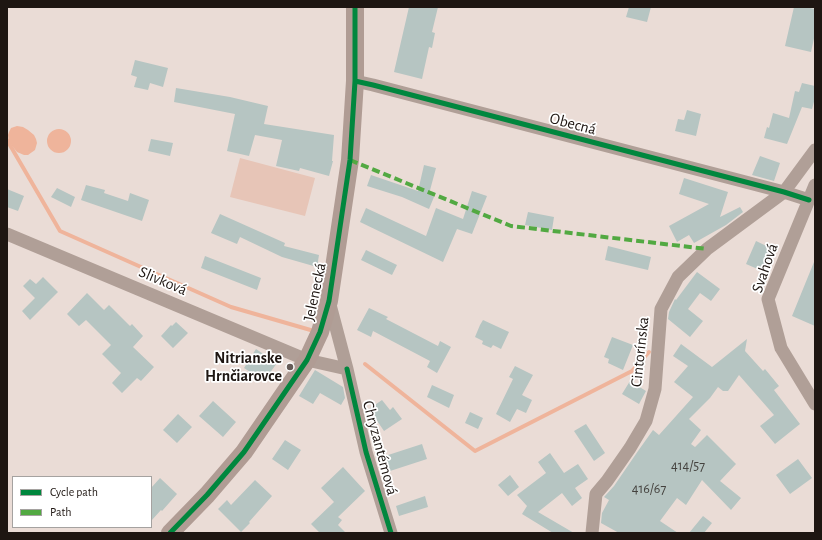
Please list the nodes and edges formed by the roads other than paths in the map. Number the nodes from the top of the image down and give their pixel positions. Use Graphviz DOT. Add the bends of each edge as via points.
graph roads {
  1 [pos="355,7"];
  2 [pos="355,81"];
  3 [pos="815,150"];
  4 [pos="815,185"];
  5 [pos="784,192"];
  6 [pos="809,200"];
  7 [pos="7,234"];
  8 [pos="329,300"];
  9 [pos="307,360"];
  10 [pos="347,368"];
  11 [pos="815,404"];
  12 [pos="170,533"];
  13 [pos="391,533"];
  14 [pos="592,533"];
  1 -- 2 [label="street, Jelenecká"];
  2 -- 5 [label="street, Obecná"];
  2 -- 8 [label="street, Jelenecká" via="350,160"];
  3 -- 5 [label="street, Cintorínska"];
  4 -- 6 [label="street, Svahová"];
  5 -- 6 [label="street, Obecná"];
  5 -- 14 [label="street, Cintorínska" via="708,249 678,277 661,309 655,389 646,421 630,448 596,494"];
  6 -- 11 [label="street, Svahová" via="768,299 780,348"];
  7 -- 9 [label="street, Slivková"];
  8 -- 9 [label="street, Jelenecká" via="320,332"];
  8 -- 10 [label="street, Chryzantémová"];
  9 -- 10 [label="street, Slivková"];
  9 -- 12 [label="street, Jelenecká" via="244,452"];
  10 -- 13 [label="street, Chryzantémová" via="366,452"];
}
